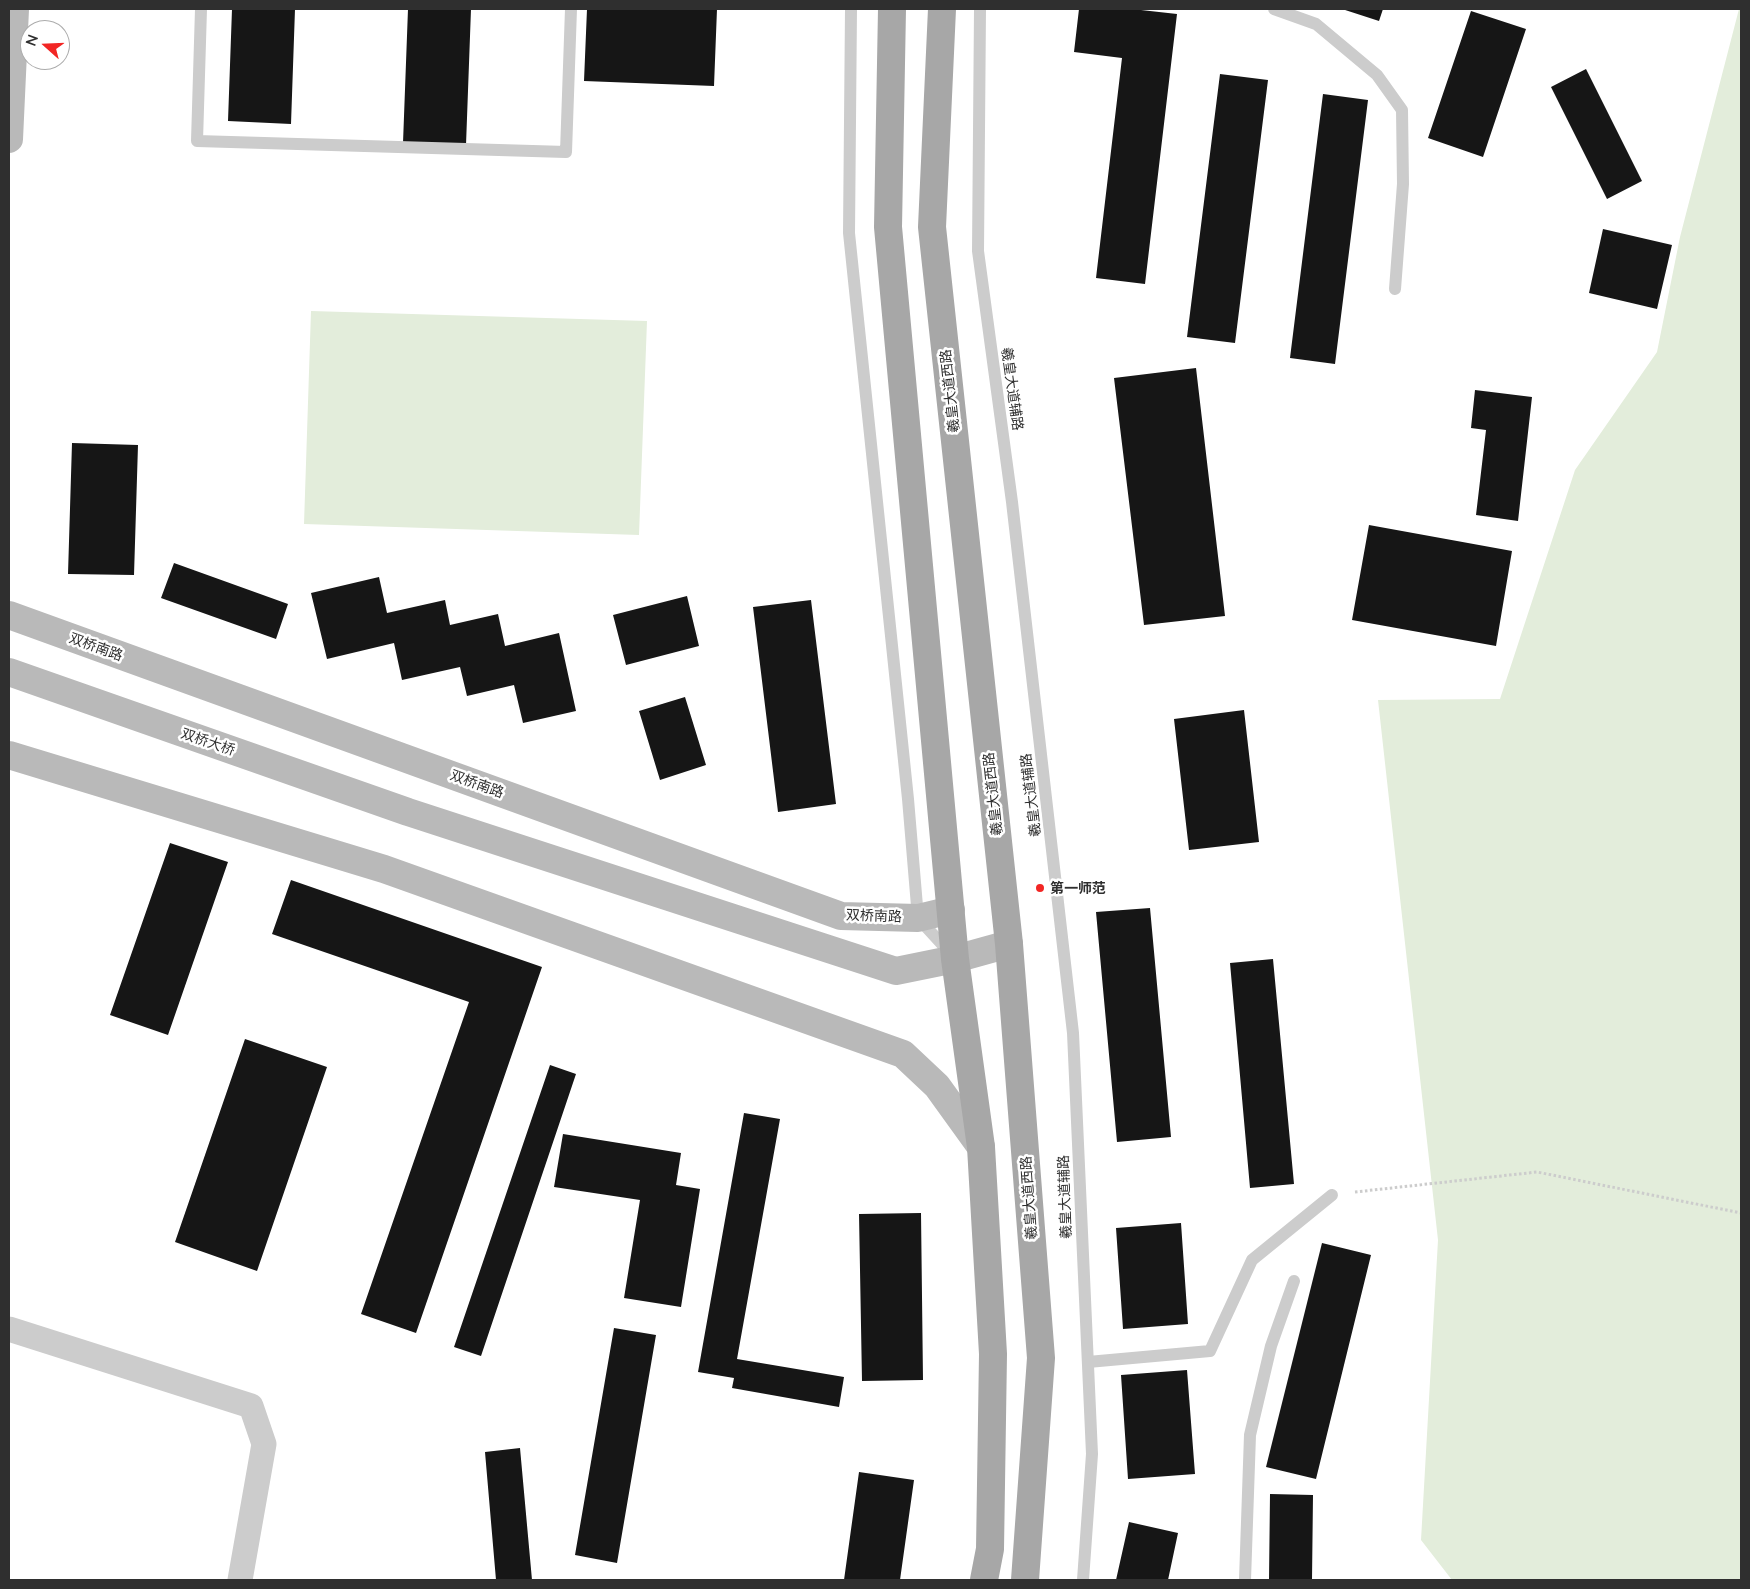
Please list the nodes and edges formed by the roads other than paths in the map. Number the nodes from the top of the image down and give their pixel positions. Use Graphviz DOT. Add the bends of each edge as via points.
graph roads {
  1 [pos="15,9"];
  2 [pos="201,9"];
  3 [pos="571,9"];
  4 [pos="851,9"];
  5 [pos="892,9"];
  6 [pos="942,9"];
  7 [pos="980,9"];
  8 [pos="1274,9"];
  9 [pos="9,139"];
  10 [pos="1395,289"];
  11 [pos="9,615"];
  12 [pos="9,672"];
  13 [pos="9,754"];
  14 [pos="952,910"];
  15 [pos="918,918"];
  16 [pos="1009,944"];
  17 [pos="956,959"];
  18 [pos="981,1148"];
  19 [pos="1332,1194"];
  20 [pos="1294,1281"];
  21 [pos="9,1329"];
  22 [pos="1088,1362"];
  23 [pos="240,1580"];
  24 [pos="984,1580"];
  25 [pos="1025,1580"];
  26 [pos="1083,1580"];
  27 [pos="1245,1580"];
  1 -- 9 [label="street"];
  2 -- 3 [label="lane" via="197,141 566,152"];
  4 -- 15 [label="lane" via="848,233 908,789"];
  5 -- 14 [label="main road" via="888,227"];
  6 -- 16 [label="main road, 羲皇大道西路" via="932,227"];
  7 -- 22 [label="lane, 羲皇大道辅路" via="978,251 1012,502 1073,1033"];
  8 -- 10 [label="lane" via="1316,24 1376,75 1402,110 1403,184"];
  11 -- 15 [label="street, 双桥南路" via="841,916"];
  12 -- 17 [label="street, 双桥大桥" via="408,812 896,971"];
  13 -- 18 [label="street" via="384,869 903,1054 936,1086"];
  14 -- 15 [label="street, 双桥南路"];
  14 -- 17 [label="main road"];
  15 -- 17 [label="lane"];
  16 -- 17 [label="street, 双桥大桥"];
  16 -- 25 [label="main road, 羲皇大道西路" via="1041,1358"];
  17 -- 18 [label="main road"];
  18 -- 24 [label="main road" via="993,1354 990,1548"];
  19 -- 22 [label="lane" via="1252,1260 1210,1351"];
  20 -- 27 [label="lane" via="1271,1346 1250,1435"];
  21 -- 23 [label="street" via="251,1406 264,1444"];
  22 -- 26 [label="lane, 羲皇大道辅路" via="1092,1454"];
}
